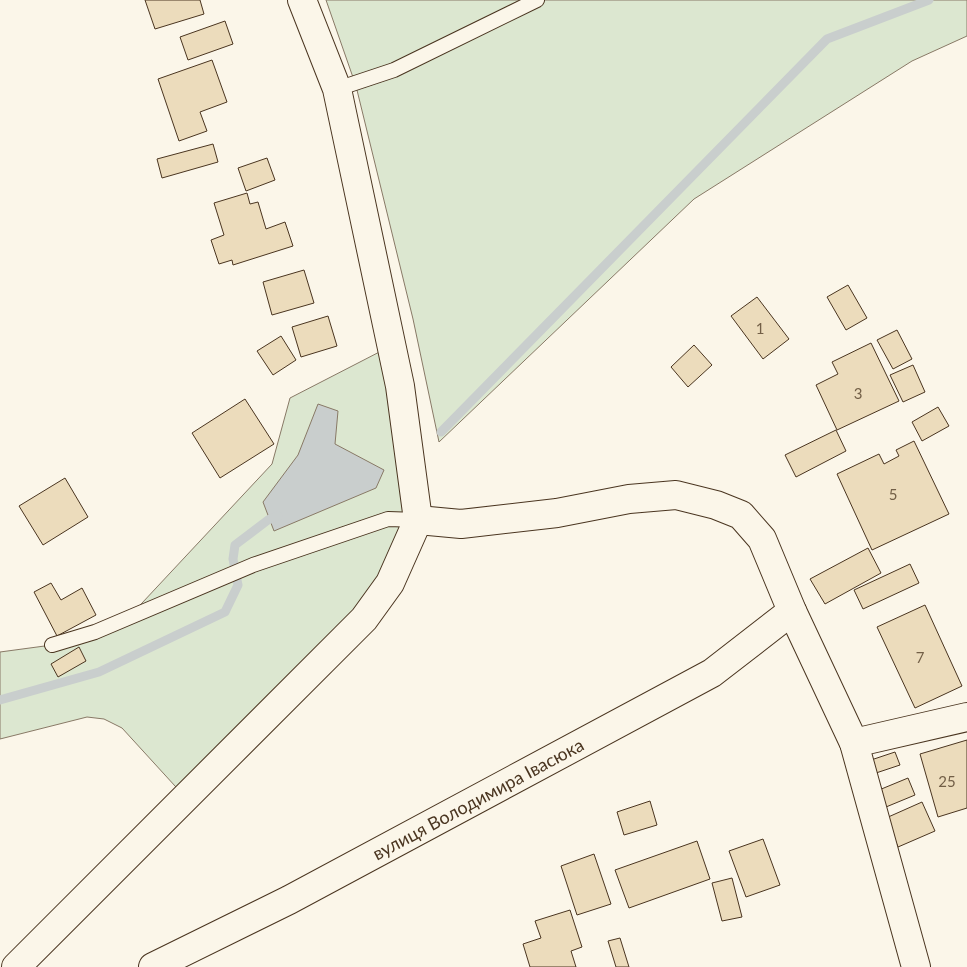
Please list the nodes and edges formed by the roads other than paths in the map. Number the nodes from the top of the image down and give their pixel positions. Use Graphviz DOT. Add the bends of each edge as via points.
graph roads {
  1 [pos="302,0"];
  2 [pos="537,0"];
  3 [pos="336,89"];
  4 [pos="418,520"];
  5 [pos="792,611"];
  6 [pos="52,645"];
  7 [pos="967,717"];
  8 [pos="854,743"];
  9 [pos="16,967"];
  10 [pos="153,967"];
  11 [pos="916,967"];
  1 -- 3 [label="street"];
  2 -- 3 [label="lane" via="394,70"];
  3 -- 4 [label="street" via="400,386"];
  4 -- 5 [label="street" via="461,524 676,495 741,515 762,539"];
  4 -- 6 [label="lane" via="388,519 226,575 95,632"];
  4 -- 9 [label="street" via="390,583 364,619"];
  5 -- 8 [label="street"];
  5 -- 10 [label="street, вулиця Володимира Івасюка" via="712,673 289,900"];
  7 -- 8 [label="street"];
  8 -- 11 [label="street"];
}
